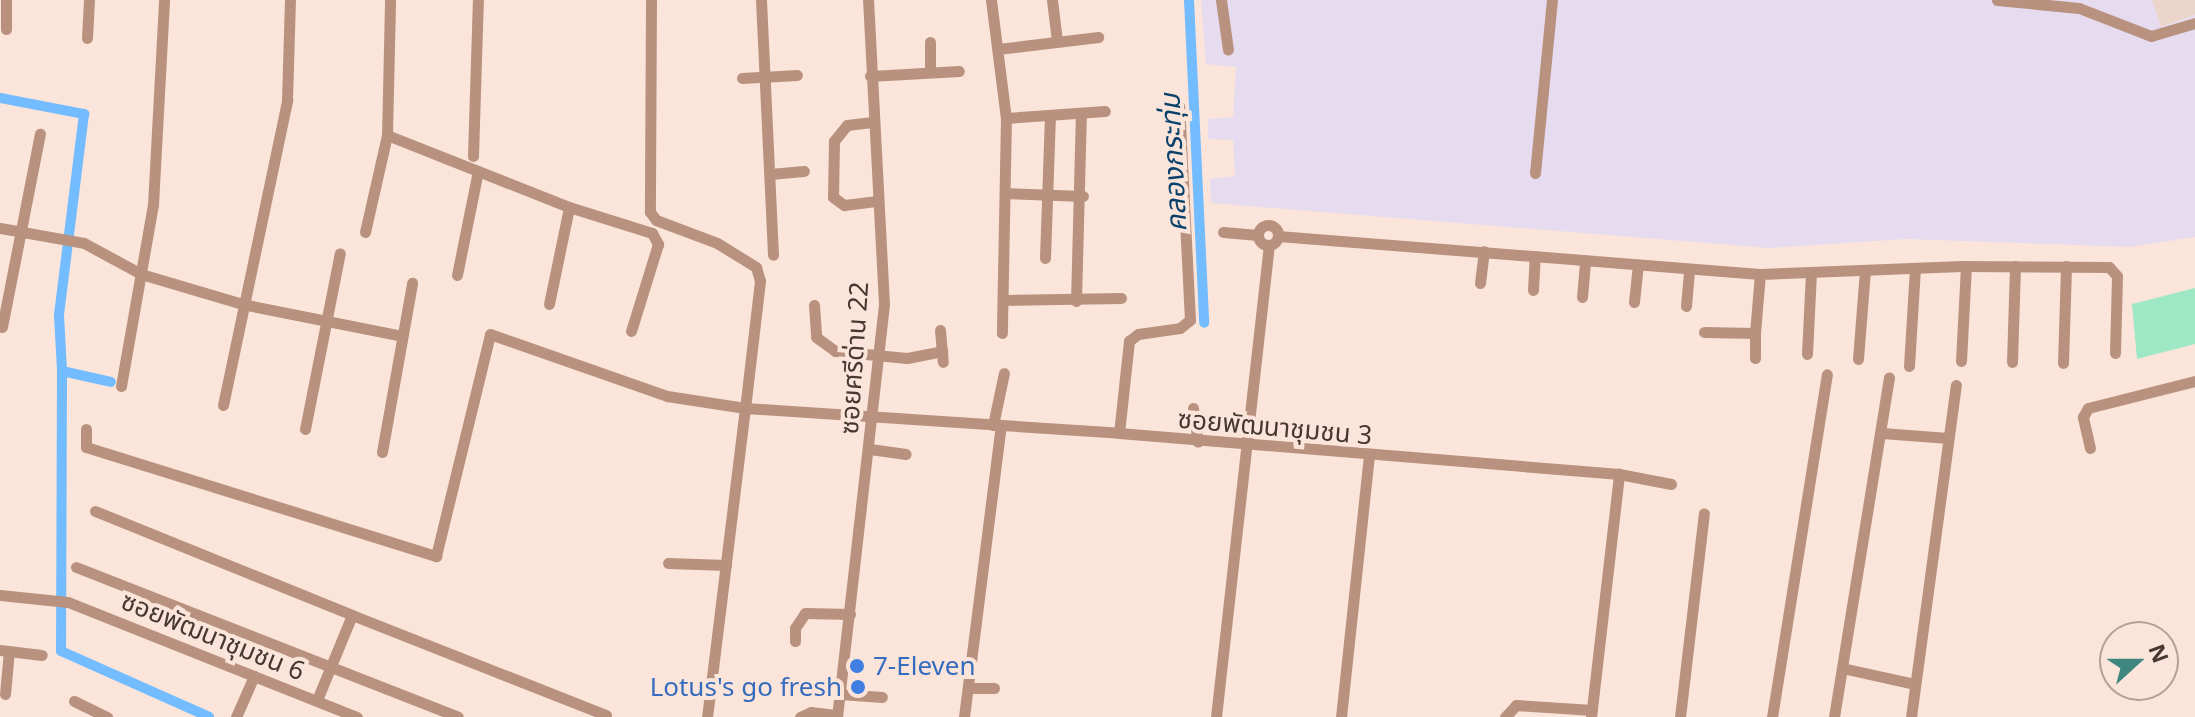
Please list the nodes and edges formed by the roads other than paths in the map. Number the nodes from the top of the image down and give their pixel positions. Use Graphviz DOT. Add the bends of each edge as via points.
graph roads {
  1 [pos="6,0"];
  2 [pos="89,0"];
  3 [pos="164,0"];
  4 [pos="290,0"];
  5 [pos="390,0"];
  6 [pos="478,0"];
  7 [pos="651,0"];
  8 [pos="761,0"];
  9 [pos="868,0"];
  10 [pos="991,0"];
  11 [pos="1052,0"];
  12 [pos="1221,0"];
  13 [pos="1552,0"];
  14 [pos="1997,0"];
  15 [pos="2195,23"];
  16 [pos="6,29"];
  17 [pos="1098,37"];
  18 [pos="87,38"];
  19 [pos="1057,41"];
  20 [pos="930,42"];
  21 [pos="998,49"];
  22 [pos="1228,50"];
  23 [pos="959,71"];
  24 [pos="930,72"];
  25 [pos="797,75"];
  26 [pos="870,76"];
  27 [pos="765,77"];
  28 [pos="742,78"];
  29 [pos="1179,106"];
  30 [pos="1105,111"];
  31 [pos="1081,113"];
  32 [pos="1050,115"];
  33 [pos="1006,118"];
  34 [pos="872,122"];
  35 [pos="40,134"];
  36 [pos="387,135"];
  37 [pos="473,156"];
  38 [pos="478,171"];
  39 [pos="804,171"];
  40 [pos="1535,173"];
  41 [pos="770,174"];
  42 [pos="1005,193"];
  43 [pos="1047,194"];
  44 [pos="1080,196"];
  45 [pos="878,201"];
  46 [pos="569,207"];
  47 [pos="0,228"];
  48 [pos="20,232"];
  49 [pos="365,232"];
  50 [pos="1223,232"];
  51 [pos="1258,235"];
  52 [pos="1273,241"];
  53 [pos="1484,251"];
  54 [pos="340,253"];
  55 [pos="773,255"];
  56 [pos="1535,256"];
  57 [pos="1045,258"];
  58 [pos="1585,260"];
  59 [pos="1638,265"];
  60 [pos="1966,266"];
  61 [pos="2015,266"];
  62 [pos="2066,266"];
  63 [pos="1915,268"];
  64 [pos="1689,269"];
  65 [pos="1865,271"];
  66 [pos="1811,273"];
  67 [pos="141,274"];
  68 [pos="1760,274"];
  69 [pos="457,275"];
  70 [pos="412,283"];
  71 [pos="1480,283"];
  72 [pos="1533,290"];
  73 [pos="1582,297"];
  74 [pos="1121,298"];
  75 [pos="1003,300"];
  76 [pos="1076,301"];
  77 [pos="1634,302"];
  78 [pos="242,304"];
  79 [pos="549,304"];
  80 [pos="814,305"];
  81 [pos="1686,306"];
  82 [pos="325,319"];
  83 [pos="2,327"];
  84 [pos="940,330"];
  85 [pos="631,331"];
  86 [pos="1704,332"];
  87 [pos="1002,333"];
  88 [pos="1755,333"];
  89 [pos="402,336"];
  90 [pos="2115,353"];
  91 [pos="1807,354"];
  92 [pos="879,356"];
  93 [pos="1755,358"];
  94 [pos="1858,359"];
  95 [pos="1961,361"];
  96 [pos="2012,362"];
  97 [pos="2063,363"];
  98 [pos="1909,366"];
  99 [pos="1004,373"];
  100 [pos="1827,374"];
  101 [pos="1889,377"];
  102 [pos="2195,381"];
  103 [pos="1956,385"];
  104 [pos="121,386"];
  105 [pos="223,405"];
  106 [pos="745,408"];
  107 [pos="1193,408"];
  108 [pos="874,415"];
  109 [pos="997,425"];
  110 [pos="86,429"];
  111 [pos="305,429"];
  112 [pos="1119,433"];
  113 [pos="1882,433"];
  114 [pos="1948,438"];
  115 [pos="1198,442"];
  116 [pos="1247,446"];
  117 [pos="2090,448"];
  118 [pos="870,449"];
  119 [pos="382,452"];
  120 [pos="906,454"];
  121 [pos="1369,457"];
  122 [pos="1619,474"];
  123 [pos="1671,484"];
  124 [pos="95,511"];
  125 [pos="1704,513"];
  126 [pos="668,563"];
  127 [pos="726,565"];
  128 [pos="76,567"];
  129 [pos="0,595"];
  130 [pos="850,614"];
  131 [pos="352,615"];
  132 [pos="795,641"];
  133 [pos="5,650"];
  134 [pos="42,655"];
  135 [pos="332,666"];
  136 [pos="1842,668"];
  137 [pos="254,676"];
  138 [pos="1915,684"];
  139 [pos="968,688"];
  140 [pos="994,688"];
  141 [pos="5,694"];
  142 [pos="840,694"];
  143 [pos="882,697"];
  144 [pos="317,700"];
  145 [pos="74,701"];
  146 [pos="92,714"];
  147 [pos="1591,714"];
  148 [pos="606,715"];
  149 [pos="837,716"];
  150 [pos="107,717"];
  151 [pos="236,717"];
  152 [pos="357,717"];
  153 [pos="458,717"];
  154 [pos="707,717"];
  155 [pos="800,717"];
  156 [pos="964,717"];
  157 [pos="1216,717"];
  158 [pos="1341,717"];
  159 [pos="1505,717"];
  160 [pos="1680,717"];
  161 [pos="1772,717"];
  162 [pos="1834,717"];
  163 [pos="1911,717"];
  1 -- 16 [label="street"];
  2 -- 18 [label="street"];
  3 -- 67 [label="street" via="161,117"];
  4 -- 78 [label="street" via="287,100"];
  5 -- 36 [label="street"];
  6 -- 37 [label="street"];
  7 -- 106 [label="street" via="650,212 656,220 717,243 756,267 760,281"];
  8 -- 27 [label="street"];
  9 -- 26 [label="street, ซอยศรีด่าน 22"];
  10 -- 21 [label="street"];
  11 -- 19 [label="street"];
  12 -- 22 [label="street"];
  13 -- 40 [label="street"];
  14 -- 15 [label="street" via="2067,6 2151,36"];
  17 -- 19 [label="street"];
  19 -- 21 [label="street"];
  20 -- 24 [label="street"];
  21 -- 33 [label="street"];
  23 -- 24 [label="street"];
  24 -- 26 [label="street"];
  25 -- 27 [label="street"];
  26 -- 34 [label="street, ซอยศรีด่าน 22"];
  27 -- 28 [label="street"];
  27 -- 41 [label="street"];
  29 -- 112 [label="street" via="1190,320 1180,328 1138,334 1129,341"];
  30 -- 31 [label="street"];
  31 -- 32 [label="street"];
  31 -- 44 [label="street"];
  32 -- 33 [label="street"];
  32 -- 43 [label="street"];
  33 -- 42 [label="street"];
  34 -- 45 [label="street, ซอยศรีด่าน 22"];
  34 -- 45 [label="street" via="847,125 834,141 833,197 844,205"];
  35 -- 48 [label="street"];
  36 -- 38 [label="street"];
  36 -- 49 [label="street"];
  38 -- 46 [label="street"];
  38 -- 69 [label="street"];
  39 -- 41 [label="street"];
  41 -- 55 [label="street"];
  42 -- 43 [label="street"];
  42 -- 75 [label="street"];
  43 -- 44 [label="street"];
  43 -- 57 [label="street"];
  44 -- 76 [label="street"];
  45 -- 92 [label="street, ซอยศรีด่าน 22" via="884,304"];
  46 -- 79 [label="street"];
  46 -- 85 [label="street" via="656,238"];
  47 -- 48 [label="street"];
  48 -- 67 [label="street" via="84,243"];
  48 -- 83 [label="street"];
  50 -- 51 [label="street"];
  51 -- 52 [label="street"];
  51 -- 52 [label="street" via="1268,225"];
  52 -- 53 [label="street"];
  52 -- 116 [label="street"];
  53 -- 56 [label="street"];
  53 -- 71 [label="street"];
  54 -- 82 [label="street"];
  56 -- 58 [label="street"];
  56 -- 72 [label="street"];
  58 -- 59 [label="street"];
  58 -- 73 [label="street"];
  59 -- 64 [label="street"];
  59 -- 77 [label="street"];
  60 -- 61 [label="street"];
  60 -- 63 [label="street"];
  60 -- 95 [label="street"];
  61 -- 62 [label="street"];
  61 -- 96 [label="street"];
  62 -- 90 [label="street" via="2115,269"];
  62 -- 97 [label="street"];
  63 -- 65 [label="street"];
  63 -- 98 [label="street"];
  64 -- 68 [label="street"];
  64 -- 81 [label="street"];
  65 -- 66 [label="street"];
  65 -- 94 [label="street"];
  66 -- 68 [label="street"];
  66 -- 91 [label="street"];
  67 -- 78 [label="street"];
  67 -- 104 [label="street"];
  68 -- 88 [label="street"];
  70 -- 89 [label="street"];
  74 -- 76 [label="street"];
  75 -- 76 [label="street"];
  75 -- 87 [label="street"];
  78 -- 82 [label="street"];
  78 -- 105 [label="street"];
  80 -- 92 [label="street" via="816,337 823,346"];
  82 -- 89 [label="street"];
  82 -- 111 [label="street"];
  84 -- 92 [label="street" via="942,356"];
  86 -- 88 [label="street"];
  88 -- 93 [label="street"];
  89 -- 119 [label="street"];
  92 -- 108 [label="street, ซอยศรีด่าน 22"];
  99 -- 109 [label="street"];
  100 -- 161 [label="street"];
  101 -- 113 [label="street"];
  102 -- 117 [label="street" via="2088,408 2083,417"];
  103 -- 114 [label="street"];
  106 -- 108 [label="street, ซอยพัฒนาชุมชน 3"];
  106 -- 110 [label="street, ซอยพัฒนาชุมชน 3" via="667,396 490,334 436,556 86,447"];
  106 -- 127 [label="street"];
  107 -- 115 [label="street"];
  108 -- 109 [label="street, ซอยพัฒนาชุมชน 3"];
  108 -- 118 [label="street, ซอยศรีด่าน 22"];
  109 -- 112 [label="street, ซอยพัฒนาชุมชน 3"];
  109 -- 139 [label="street"];
  112 -- 115 [label="street, ซอยพัฒนาชุมชน 3"];
  113 -- 114 [label="street"];
  113 -- 136 [label="street"];
  114 -- 138 [label="street"];
  115 -- 116 [label="street, ซอยพัฒนาชุมชน 3"];
  116 -- 121 [label="street, ซอยพัฒนาชุมชน 3"];
  116 -- 157 [label="street"];
  118 -- 120 [label="street"];
  118 -- 130 [label="street, ซอยศรีด่าน 22"];
  121 -- 122 [label="street, ซอยพัฒนาชุมชน 3"];
  121 -- 158 [label="street"];
  122 -- 123 [label="street, ซอยพัฒนาชุมชน 3"];
  122 -- 147 [label="street"];
  124 -- 131 [label="street"];
  125 -- 160 [label="street"];
  126 -- 127 [label="street"];
  127 -- 154 [label="street"];
  128 -- 135 [label="street"];
  129 -- 137 [label="street, ซอยพัฒนาชุมชน 6" via="68,602"];
  130 -- 132 [label="street" via="805,613 795,628"];
  130 -- 142 [label="street, ซอยศรีด่าน 22"];
  131 -- 135 [label="street"];
  131 -- 148 [label="street"];
  133 -- 134 [label="street"];
  133 -- 141 [label="street"];
  135 -- 144 [label="street"];
  135 -- 153 [label="street"];
  136 -- 138 [label="street"];
  136 -- 162 [label="street"];
  137 -- 144 [label="street, ซอยพัฒนาชุมชน 6"];
  137 -- 151 [label="street"];
  138 -- 163 [label="street"];
  139 -- 140 [label="street"];
  139 -- 156 [label="street"];
  142 -- 143 [label="street"];
  142 -- 149 [label="street, ซอยศรีด่าน 22"];
  144 -- 152 [label="street, ซอยพัฒนาชุมชน 6"];
  145 -- 146 [label="street"];
  146 -- 150 [label="street"];
  147 -- 159 [label="street" via="1516,705"];
  149 -- 155 [label="street" via="811,712"];
}
